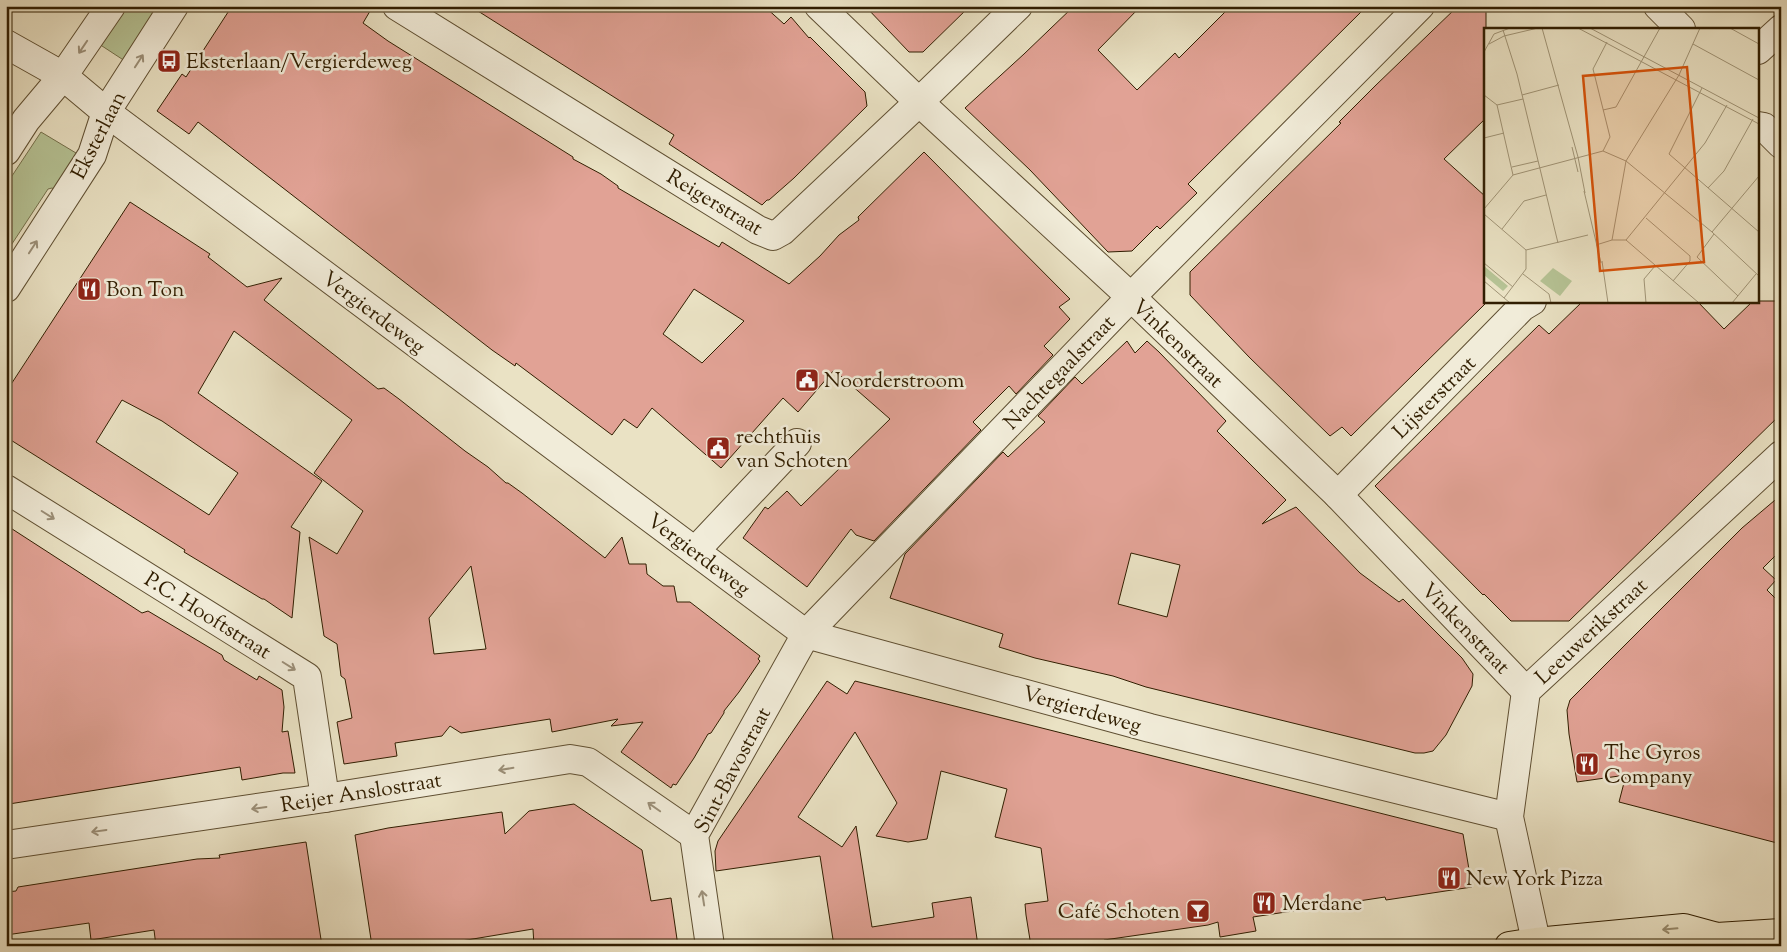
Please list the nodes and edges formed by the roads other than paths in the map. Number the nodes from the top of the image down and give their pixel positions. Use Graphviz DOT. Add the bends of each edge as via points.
graph roads {
  1 [pos="111,6"];
  2 [pos="174,6"];
  3 [pos="397,6"];
  4 [pos="819,6"];
  5 [pos="1018,6"];
  6 [pos="1420,6"];
  7 [pos="1658,6"];
  8 [pos="1680,28"];
  9 [pos="1781,28"];
  10 [pos="6,44"];
  11 [pos="1760,48"];
  12 [pos="63,76"];
  13 [pos="919,102"];
  14 [pos="106,112"];
  15 [pos="1760,126"];
  16 [pos="1781,144"];
  17 [pos="6,151"];
  18 [pos="6,288"];
  19 [pos="1131,297"];
  20 [pos="1530,302"];
  21 [pos="798,443"];
  22 [pos="1781,455"];
  23 [pos="6,489"];
  24 [pos="1338,495"];
  25 [pos="695,551"];
  26 [pos="806,634"];
  27 [pos="1526,691"];
  28 [pos="325,798"];
  29 [pos="1509,817"];
  30 [pos="694,835"];
  31 [pos="6,845"];
  32 [pos="1781,933"];
  33 [pos="1706,941"];
  34 [pos="1537,944"];
  35 [pos="710,946"];
  36 [pos="1509,946"];
  1 -- 12 [label="street, one-way"];
  14 -- 2 [label="street, Eksterlaan, one-way"];
  3 -- 13 [label="street, Reigerstraat" via="758,230 773,236"];
  4 -- 13 [label="street, Vinkenstraat"];
  5 -- 13 [label="street, Reigerstraat"];
  6 -- 19 [label="street, Nachtegaalstraat"];
  7 -- 8 [label="street"];
  9 -- 11 [label="street"];
  10 -- 12 [label="street, Vergierdeweg"];
  12 -- 14 [label="street, Vergierdeweg"];
  12 -- 17 [label="street" via="26,120"];
  13 -- 19 [label="street, Vinkenstraat"];
  18 -- 14 [label="street, Eksterlaan, one-way" via="92,155"];
  14 -- 25 [label="street, Vergierdeweg"];
  15 -- 16 [label="street"];
  19 -- 24 [label="street, Vinkenstraat"];
  19 -- 26 [label="street, Nachtegaalstraat"];
  20 -- 24 [label="street, Lijsterstraat"];
  21 -- 25 [label="street"];
  22 -- 27 [label="street, Leeuwerikstraat"];
  23 -- 28 [label="street, P.C. Hooftstraat, one-way" via="307,677"];
  24 -- 27 [label="street, Vinkenstraat"];
  25 -- 26 [label="street, Vergierdeweg"];
  26 -- 29 [label="street, Vergierdeweg" via="1150,728"];
  26 -- 30 [label="street, Sint-Bavostraat"];
  27 -- 29 [label="street, Leeuwerikstraat"];
  30 -- 28 [label="street, Reijer Anslostraat, one-way" via="588,762 570,759"];
  28 -- 31 [label="street, Reijer Anslostraat, one-way"];
  29 -- 34 [label="street, Leeuwerikstraat"];
  35 -- 30 [label="street, Sint-Bavostraat, one-way"];
  32 -- 33 [label="main road"];
  33 -- 34 [label="main road, one-way" via="1684,928"];
  34 -- 36 [label="main road"];
}
